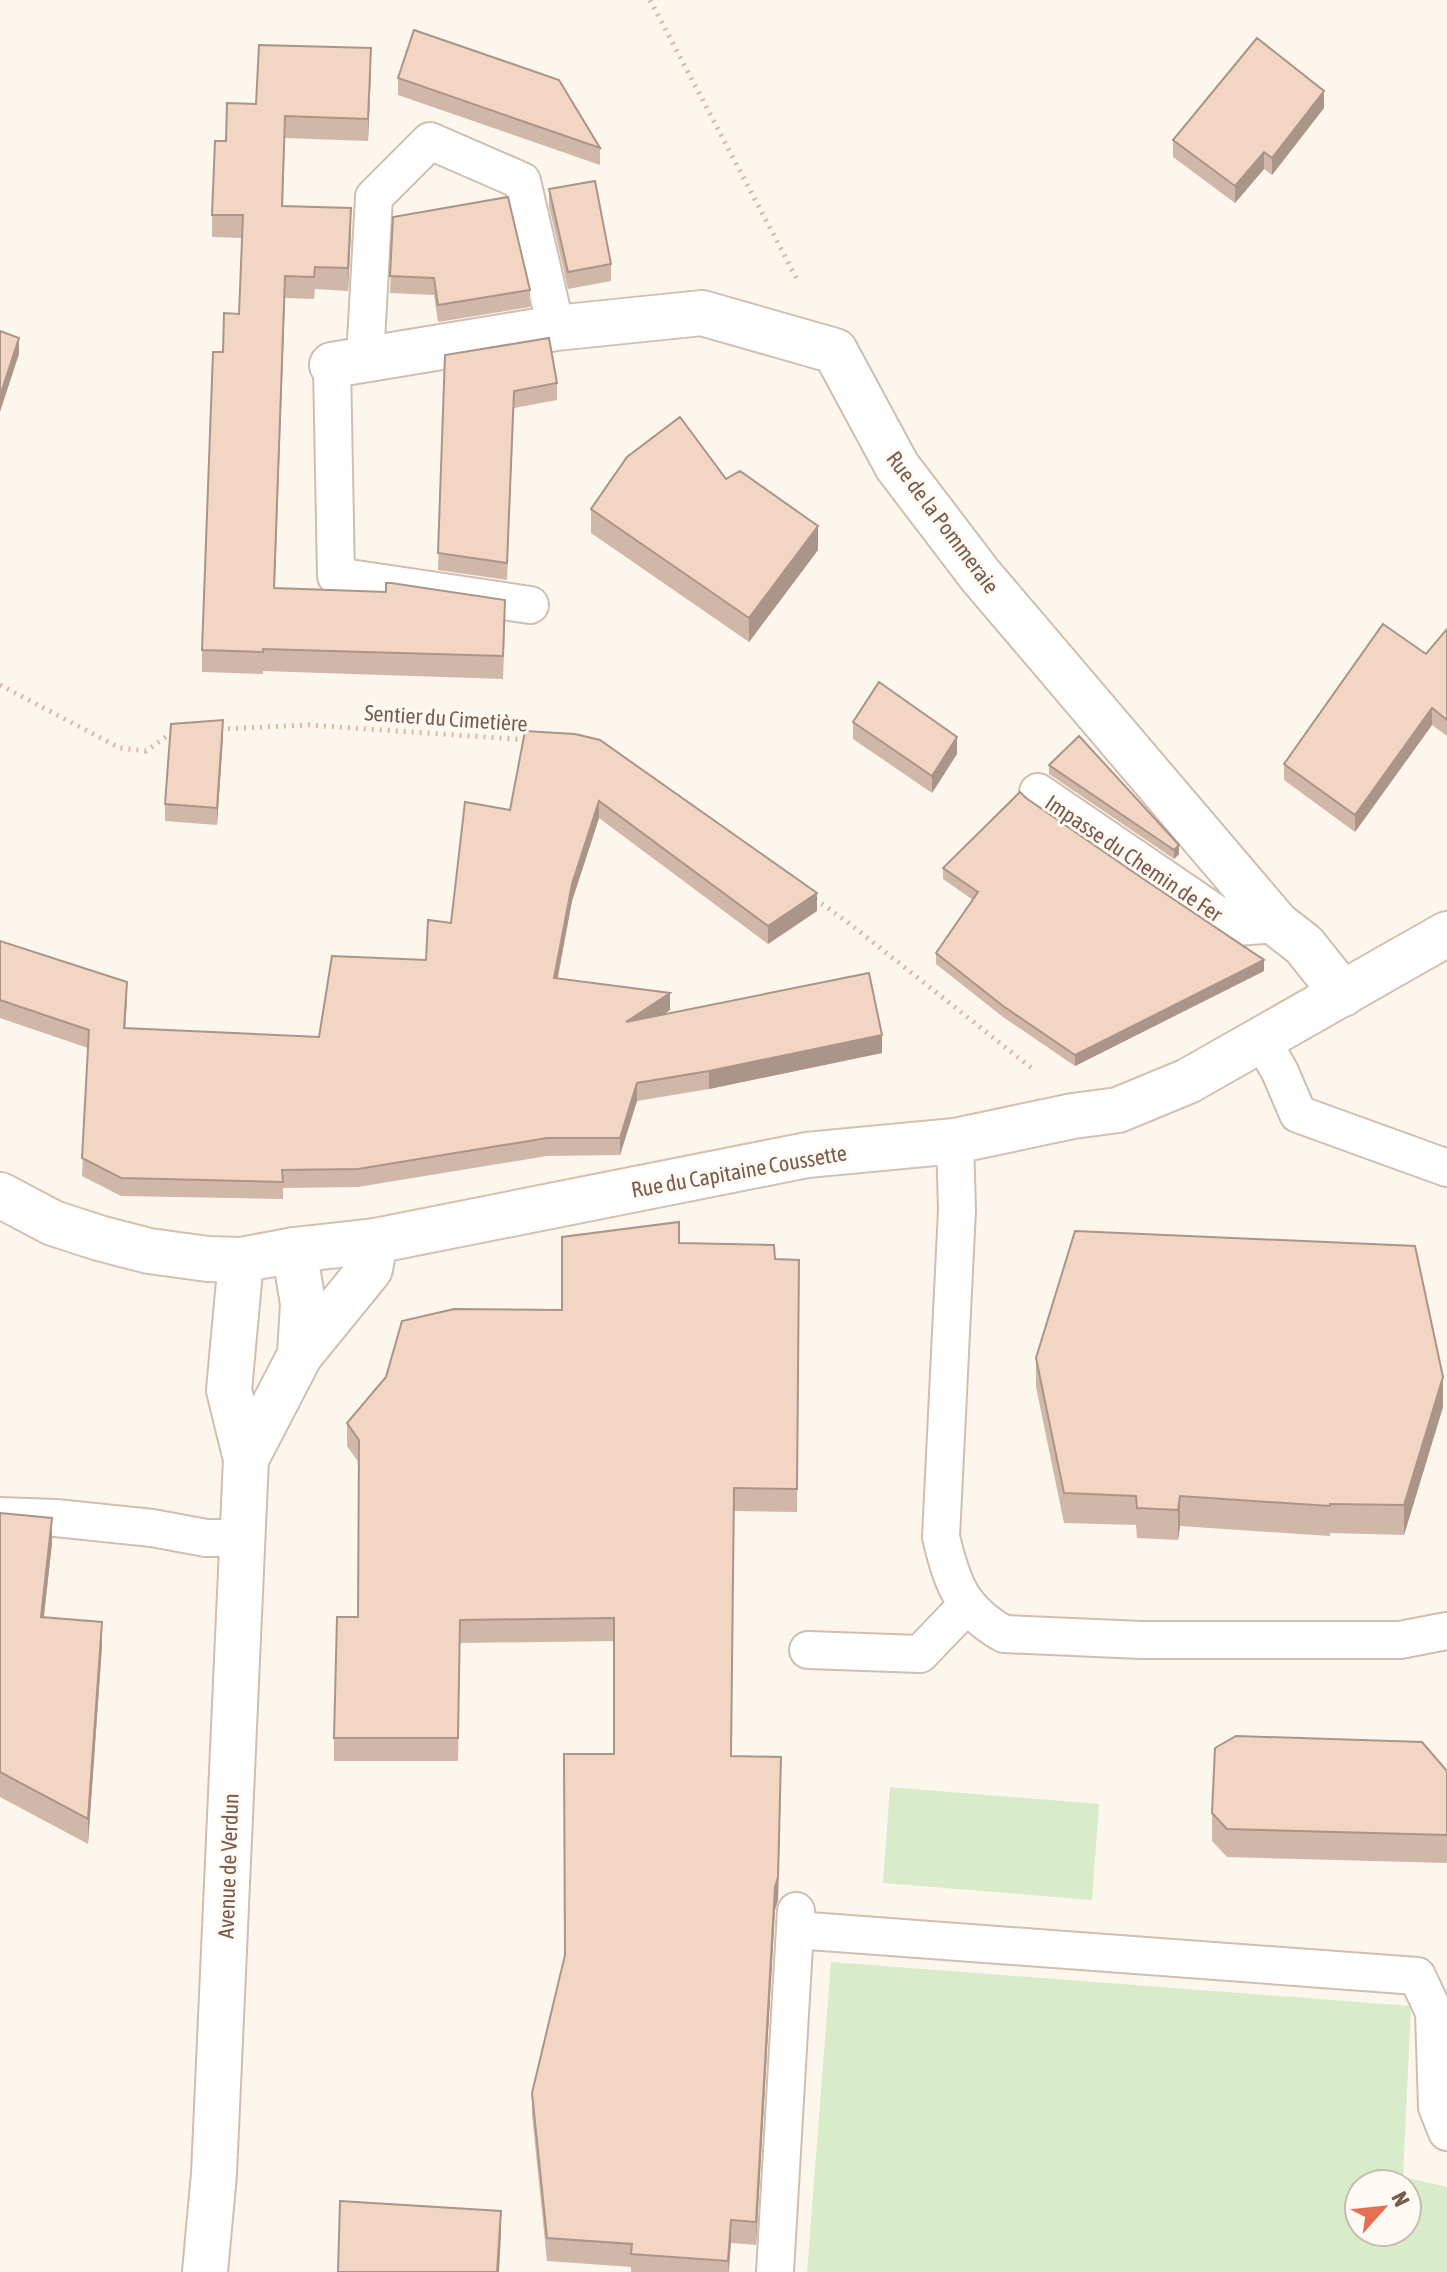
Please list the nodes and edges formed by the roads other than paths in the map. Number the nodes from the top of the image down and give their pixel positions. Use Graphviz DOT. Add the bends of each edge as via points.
graph roads {
  1 [pos="556,328"];
  2 [pos="349,362"];
  3 [pos="530,605"];
  4 [pos="1038,792"];
  5 [pos="1277,924"];
  6 [pos="1447,934"];
  7 [pos="1343,994"];
  8 [pos="1262,1040"];
  9 [pos="955,1141"];
  10 [pos="1447,1168"];
  11 [pos="0,1195"];
  12 [pos="375,1241"];
  13 [pos="294,1250"];
  14 [pos="241,1260"];
  15 [pos="300,1355"];
  16 [pos="246,1459"];
  17 [pos="0,1516"];
  18 [pos="242,1538"];
  19 [pos="966,1606"];
  20 [pos="1447,1631"];
  21 [pos="808,1650"];
  22 [pos="1447,2132"];
  23 [pos="205,2272"];
  24 [pos="775,2272"];
  1 -- 2 [label="street"];
  1 -- 2 [label="lane" via="522,181 430,141 374,197"];
  1 -- 5 [label="street, Rue de la Pommeraie" via="702,313 835,351 897,466 980,575"];
  2 -- 3 [label="lane" via="336,576"];
  4 -- 5 [label="lane, Impasse du Chemin de Fer" via="1236,927"];
  5 -- 7 [label="street, Rue de la Pommeraie" via="1304,945"];
  6 -- 7 [label="street, Rue du Capitaine Coussette"];
  7 -- 8 [label="street, Rue du Capitaine Coussette"];
  8 -- 9 [label="street, Rue du Capitaine Coussette" via="1188,1081 1118,1110"];
  8 -- 10 [label="lane" via="1298,1114"];
  9 -- 12 [label="street, Rue du Capitaine Coussette" via="807,1155"];
  9 -- 19 [label="lane" via="957,1210 941,1537"];
  11 -- 14 [label="street, Rue du Capitaine Coussette" via="53,1223 99,1238 149,1251"];
  12 -- 13 [label="street, Rue du Capitaine Coussette"];
  12 -- 15 [label="street, Avenue de Verdun" via="370,1269"];
  13 -- 14 [label="street, Rue du Capitaine Coussette"];
  13 -- 15 [label="street, Avenue de Verdun" via="303,1303"];
  14 -- 16 [label="street, Avenue de Verdun" via="229,1390"];
  15 -- 16 [label="street, Avenue de Verdun"];
  16 -- 18 [label="street, Avenue de Verdun"];
  17 -- 18 [label="lane"];
  18 -- 23 [label="street, Avenue de Verdun" via="214,2174"];
  19 -- 20 [label="lane" via="1004,1634 1400,1640"];
  19 -- 21 [label="lane" via="920,1654"];
  22 -- 24 [label="lane" via="1437,2107 1434,2012 1417,1976 796,1921"];
}
